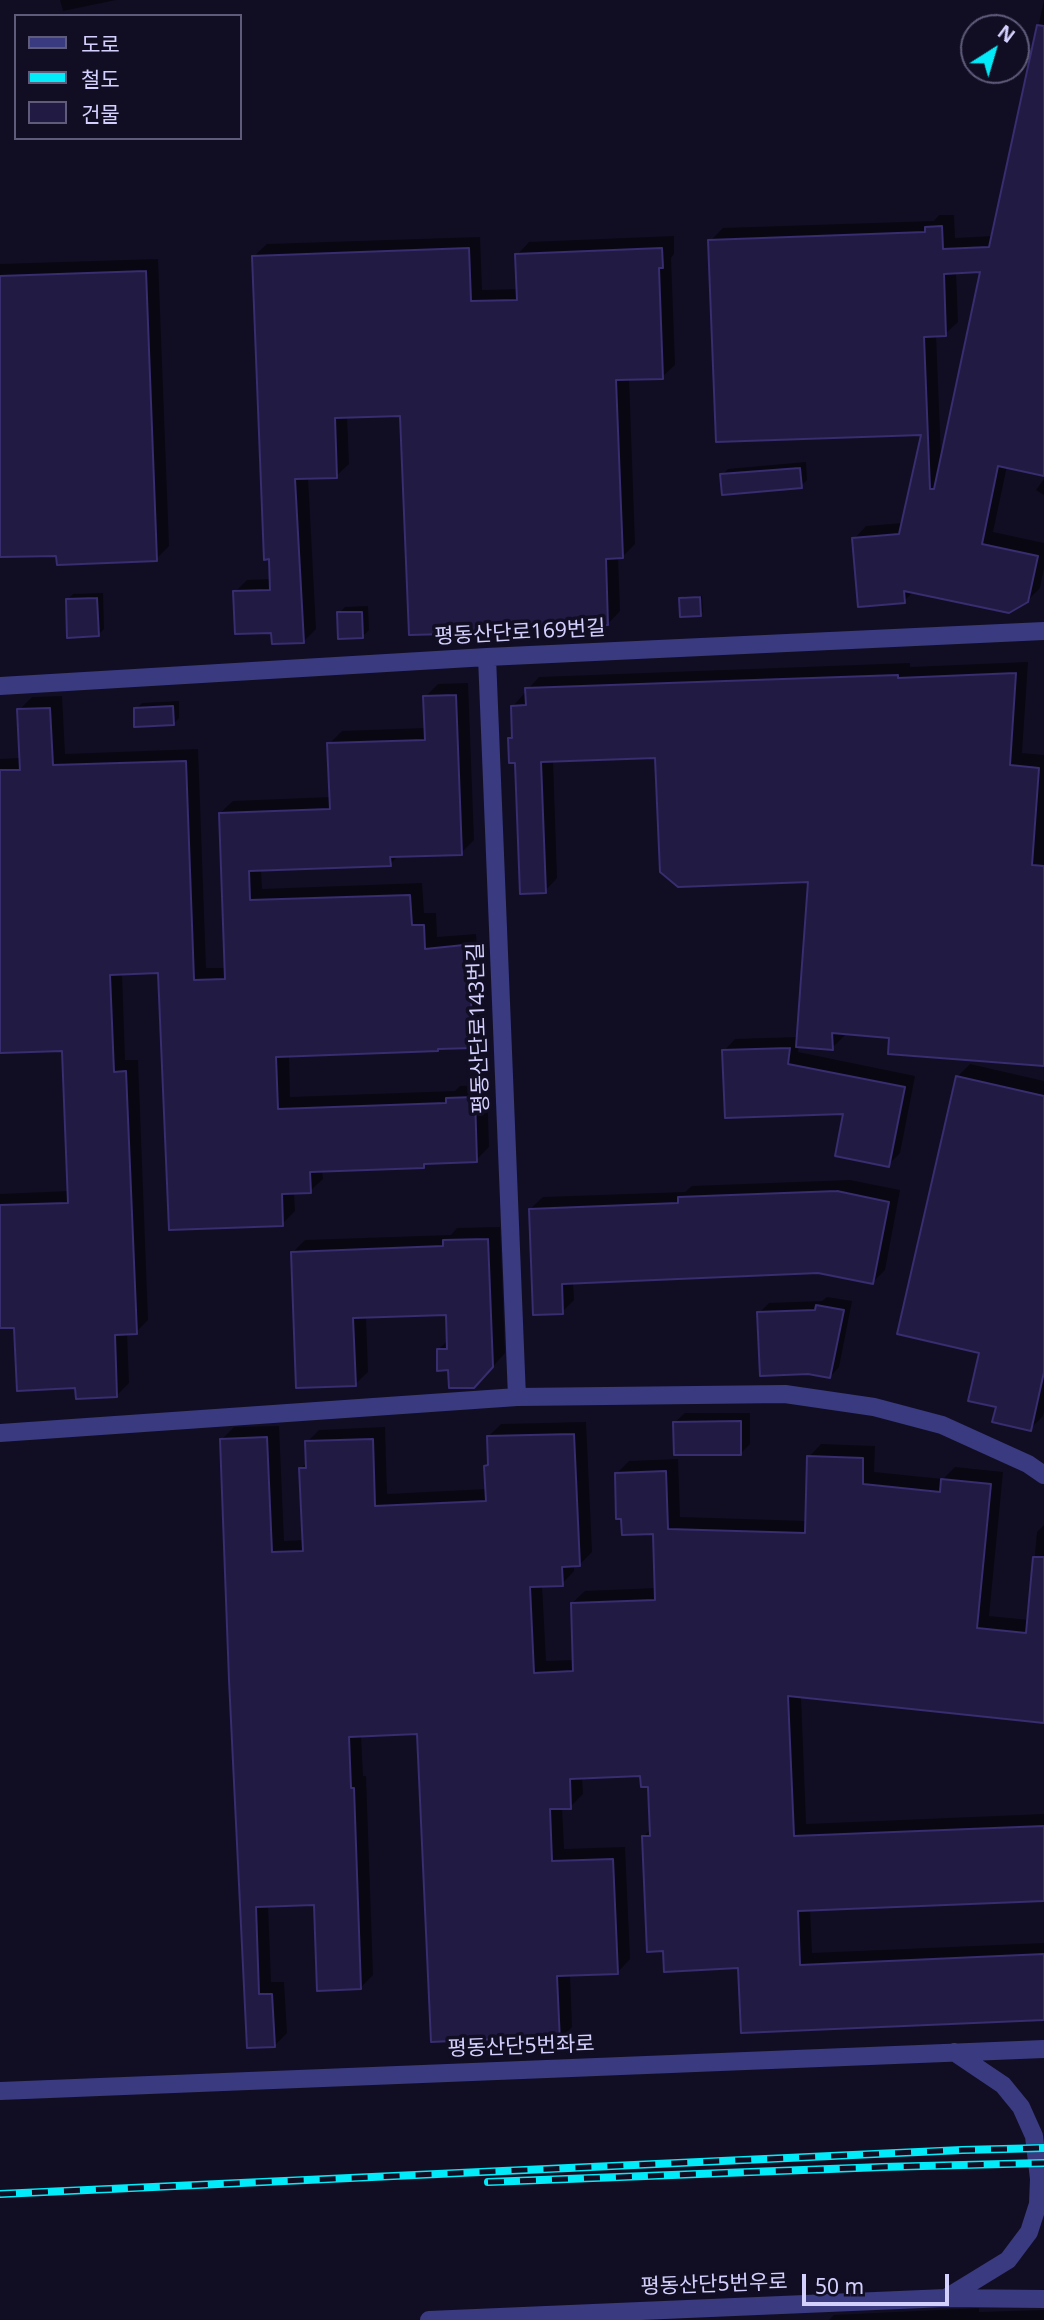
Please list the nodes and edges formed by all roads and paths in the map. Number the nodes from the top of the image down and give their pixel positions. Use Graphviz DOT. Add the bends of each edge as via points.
graph roads {
  1 [pos="1044,630"];
  2 [pos="487,657"];
  3 [pos="0,686"];
  4 [pos="517,1397"];
  5 [pos="0,1433"];
  6 [pos="1044,1475"];
  7 [pos="1044,2049"];
  8 [pos="954,2052"];
  9 [pos="0,2091"];
  10 [pos="946,2298"];
  11 [pos="1044,2299"];
  12 [pos="429,2320"];
  1 -- 2 [label="street, 평동산단로169번길"];
  2 -- 3 [label="street, 평동산단로169번길"];
  2 -- 4 [label="street, 평동산단로143번길"];
  4 -- 5 [label="street"];
  4 -- 6 [label="street" via="785,1394 874,1407 942,1425"];
  7 -- 8 [label="street, 평동산단5번좌로"];
  8 -- 9 [label="street, 평동산단5번좌로"];
  8 -- 10 [label="street" via="1003,2085 1021,2107 1034,2136 1039,2179 1038,2204 1029,2232 1008,2260"];
  10 -- 11 [label="street, 평동산단5번우로"];
  10 -- 12 [label="street, 평동산단5번우로"];
}
